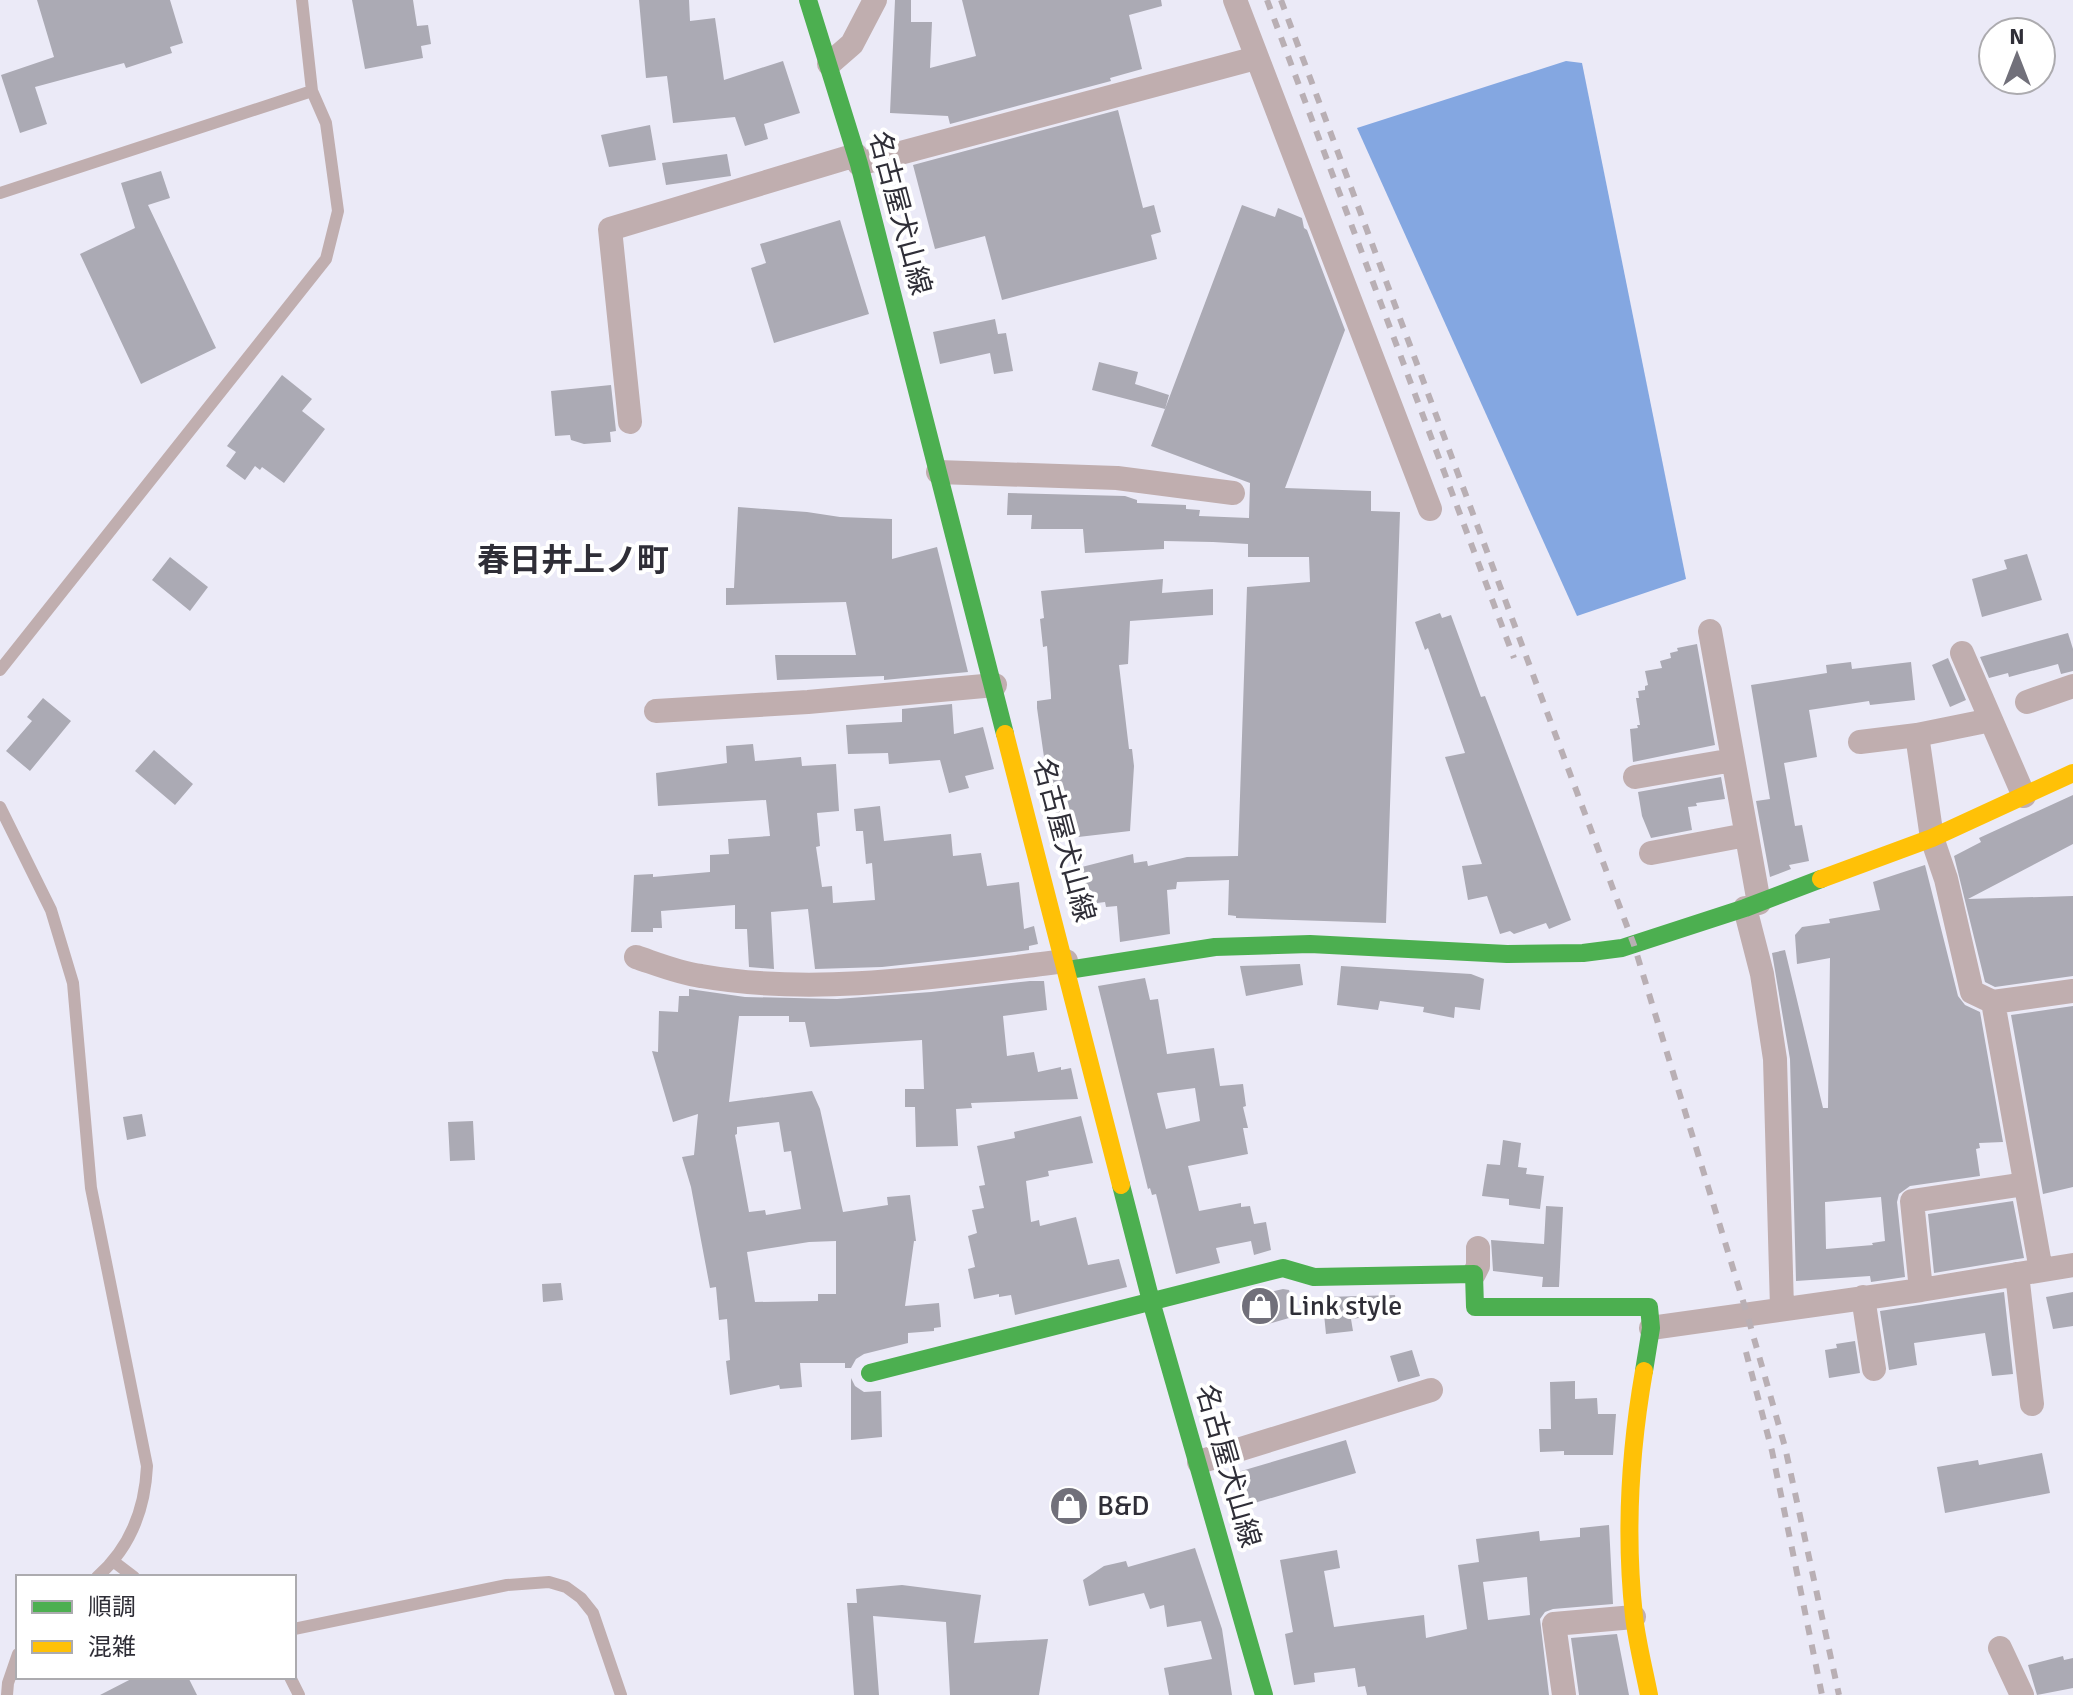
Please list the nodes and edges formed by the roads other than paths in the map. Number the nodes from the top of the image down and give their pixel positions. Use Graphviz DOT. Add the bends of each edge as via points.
graph roads {
  1 [pos="302,0"];
  2 [pos="808,0"];
  3 [pos="875,0"];
  4 [pos="1235,0"];
  5 [pos="1256,58"];
  6 [pos="829,64"];
  7 [pos="312,91"];
  8 [pos="858,159"];
  9 [pos="0,193"];
  10 [pos="630,422"];
  11 [pos="938,472"];
  12 [pos="1233,493"];
  13 [pos="1430,509"];
  14 [pos="1710,631"];
  15 [pos="1962,653"];
  16 [pos="1,667"];
  17 [pos="995,685"];
  18 [pos="2073,686"];
  19 [pos="2027,702"];
  20 [pos="656,711"];
  21 [pos="1991,720"];
  22 [pos="1917,735"];
  23 [pos="1860,742"];
  24 [pos="1733,760"];
  25 [pos="2073,773"];
  26 [pos="1635,777"];
  27 [pos="2024,796"];
  28 [pos="0,807"];
  29 [pos="1746,835"];
  30 [pos="1932,838"];
  31 [pos="1651,853"];
  32 [pos="1752,905"];
  33 [pos="636,957"];
  34 [pos="1067,966"];
  35 [pos="2073,991"];
  36 [pos="1993,1002"];
  37 [pos="2025,1184"];
  38 [pos="1478,1248"];
  39 [pos="2073,1265"];
  40 [pos="2029,1272"];
  41 [pos="1474,1274"];
  42 [pos="1921,1290"];
  43 [pos="1863,1297"];
  44 [pos="1151,1301"];
  45 [pos="1782,1308"];
  46 [pos="1651,1328"];
  47 [pos="1874,1369"];
  48 [pos="870,1373"];
  49 [pos="1431,1390"];
  50 [pos="2032,1404"];
  51 [pos="1199,1462"];
  52 [pos="113,1561"];
  53 [pos="99,1575"];
  54 [pos="131,1575"];
  55 [pos="1634,1617"];
  56 [pos="296,1629"];
  57 [pos="2000,1648"];
  58 [pos="16,1660"];
  59 [pos="7,1695"];
  60 [pos="621,1695"];
  61 [pos="1264,1695"];
  62 [pos="1564,1695"];
  63 [pos="1649,1695"];
  64 [pos="2022,1695"];
  1 -- 7 [label="lane"];
  2 -- 6 [label="street, 名古屋犬山線"];
  3 -- 6 [label="street" via="852,44"];
  4 -- 5 [label="street"];
  5 -- 8 [label="street"];
  5 -- 13 [label="street"];
  6 -- 8 [label="street, 名古屋犬山線"];
  7 -- 9 [label="lane"];
  7 -- 16 [label="lane" via="326,123 338,211 326,259"];
  8 -- 10 [label="street" via="610,229"];
  8 -- 11 [label="street, 名古屋犬山線"];
  11 -- 12 [label="street" via="1117,478"];
  11 -- 17 [label="street, 名古屋犬山線"];
  14 -- 24 [label="street"];
  15 -- 21 [label="street"];
  17 -- 20 [label="street"];
  17 -- 34 [label="street, 名古屋犬山線"];
  18 -- 19 [label="street"];
  21 -- 22 [label="street"];
  21 -- 27 [label="street"];
  22 -- 23 [label="street"];
  22 -- 30 [label="street"];
  24 -- 26 [label="street"];
  24 -- 29 [label="street"];
  25 -- 27 [label="street"];
  27 -- 30 [label="street"];
  28 -- 52 [label="lane" via="51,910 73,983 91,1188 144,1442 143,1501 128,1540"];
  29 -- 31 [label="street"];
  29 -- 32 [label="street"];
  30 -- 32 [label="street"];
  30 -- 36 [label="street" via="1972,992"];
  32 -- 34 [label="street" via="1634,945 1583,953 1310,944 1231,947"];
  32 -- 45 [label="street" via="1775,1059"];
  33 -- 34 [label="street" via="697,976 744,983 876,983"];
  34 -- 44 [label="street, 名古屋犬山線"];
  35 -- 36 [label="street"];
  36 -- 37 [label="street"];
  37 -- 40 [label="street"];
  37 -- 42 [label="street" via="1912,1201"];
  38 -- 41 [label="street"];
  39 -- 40 [label="street"];
  40 -- 42 [label="street"];
  40 -- 50 [label="street"];
  41 -- 44 [label="street" via="1314,1277 1283,1268"];
  41 -- 46 [label="street" via="1475,1307 1649,1307"];
  42 -- 43 [label="street"];
  43 -- 45 [label="street"];
  43 -- 47 [label="street"];
  44 -- 48 [label="street"];
  44 -- 51 [label="street, 名古屋犬山線"];
  45 -- 46 [label="street"];
  46 -- 55 [label="street" via="1634,1426"];
  49 -- 51 [label="street"];
  51 -- 61 [label="street, 名古屋犬山線"];
  52 -- 53 [label="lane"];
  52 -- 54 [label="lane"];
  55 -- 62 [label="street" via="1554,1624"];
  55 -- 63 [label="street"];
  56 -- 60 [label="lane" via="507,1585 549,1582 566,1587 593,1613"];
  57 -- 64 [label="street"];
  58 -- 59 [label="lane"];
}
